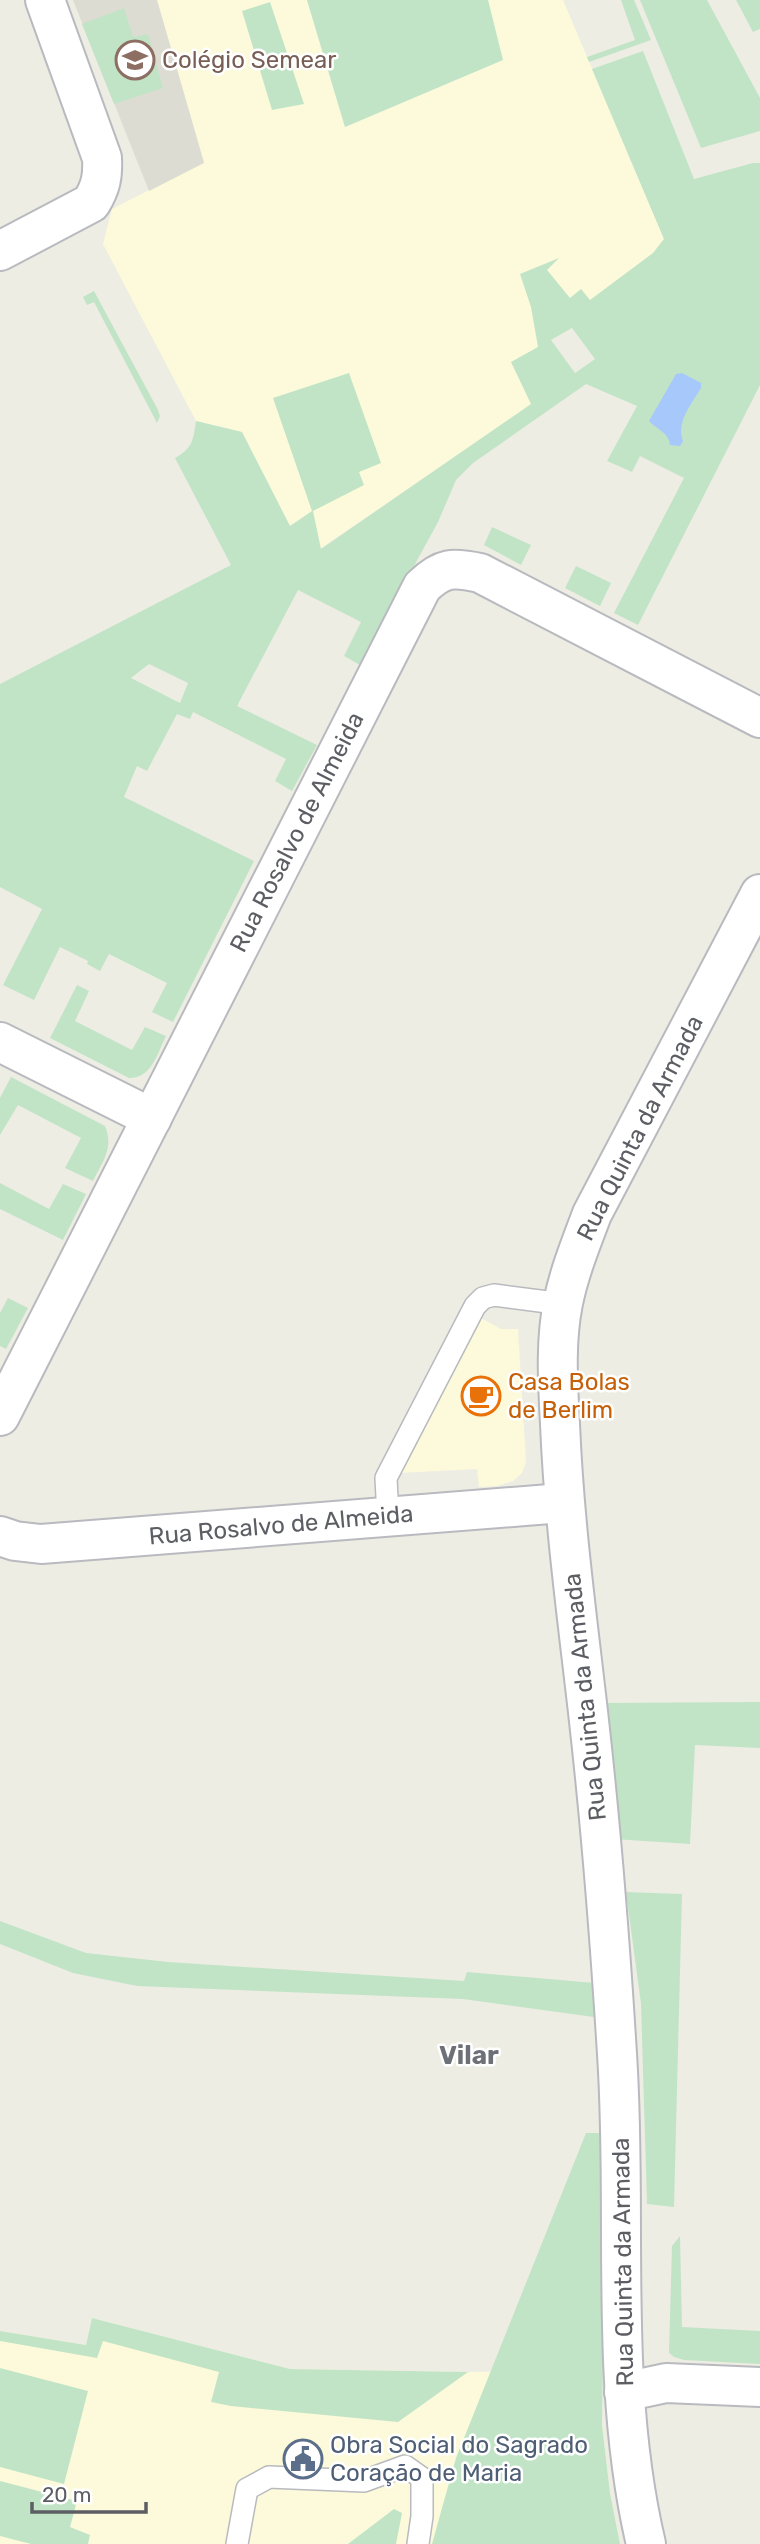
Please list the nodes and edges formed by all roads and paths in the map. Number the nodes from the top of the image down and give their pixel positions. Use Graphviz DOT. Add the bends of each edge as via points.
graph roads {
  1 [pos="45,0"];
  2 [pos="0,251"];
  3 [pos="760,718"];
  4 [pos="760,894"];
  5 [pos="0,1042"];
  6 [pos="152,1118"];
  7 [pos="563,1304"];
  8 [pos="0,1416"];
  9 [pos="563,1503"];
  10 [pos="388,1517"];
  11 [pos="0,1536"];
  12 [pos="760,2387"];
  13 [pos="624,2392"];
  14 [pos="237,2544"];
  15 [pos="418,2544"];
  16 [pos="646,2544"];
  1 -- 2 [label="street" via="102,158 103,174 91,203"];
  3 -- 6 [label="street, Rua Rosalvo de Almeida" via="480,573 448,569 434,575 422,587"];
  4 -- 7 [label="street, Rua Quinta da Armada" via="592,1214"];
  5 -- 6 [label="street"];
  6 -- 8 [label="street, Rua Rosalvo de Almeida"];
  7 -- 9 [label="street, Rua Quinta da Armada" via="558,1339"];
  7 -- 10 [label="lane" via="494,1295 475,1306 386,1478"];
  9 -- 10 [label="street, Rua Rosalvo de Almeida"];
  9 -- 13 [label="street, Rua Quinta da Armada" via="612,1976 621,2112"];
  10 -- 11 [label="street, Rua Rosalvo de Almeida" via="41,1544"];
  12 -- 13 [label="street" via="666,2384"];
  13 -- 16 [label="street, Rua Quinta da Armada" via="631,2467"];
  14 -- 15 [label="lane" via="247,2489 269,2477 364,2481 405,2466 422,2477"];
}
